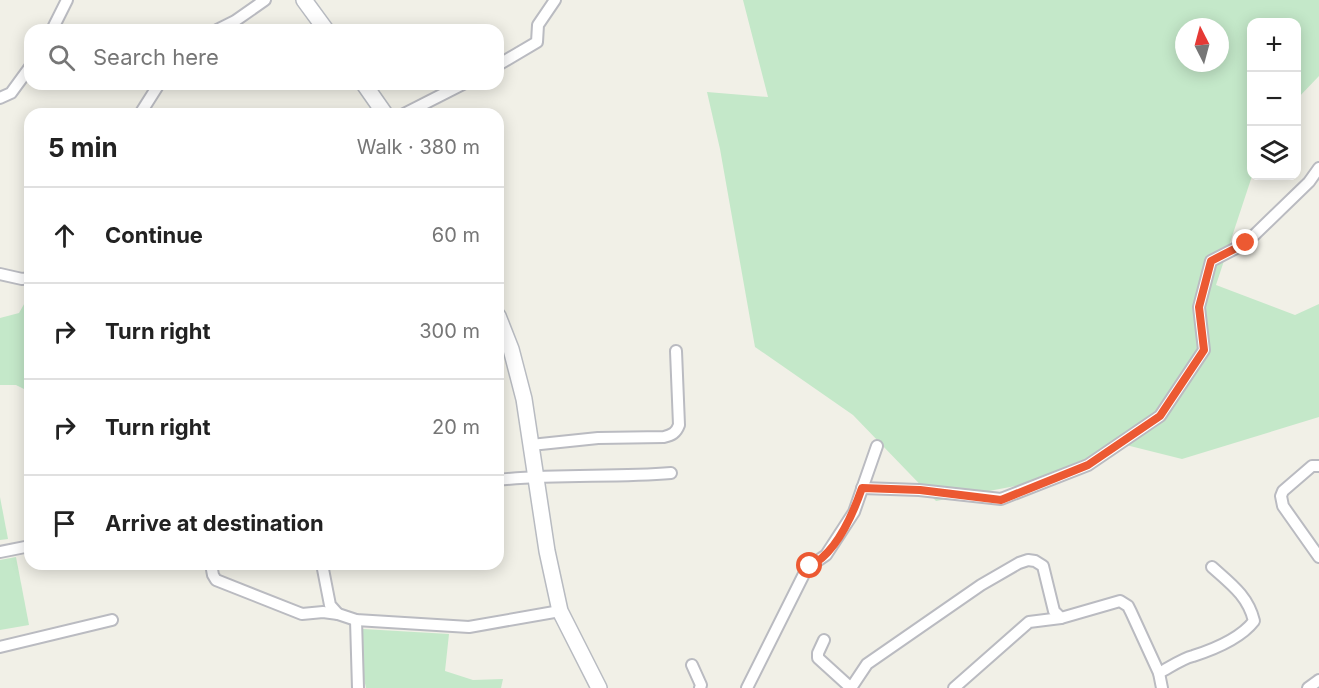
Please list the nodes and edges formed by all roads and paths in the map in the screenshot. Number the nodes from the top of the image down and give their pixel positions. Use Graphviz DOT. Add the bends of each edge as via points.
graph roads {
  1 [pos="67,0"];
  2 [pos="266,0"];
  3 [pos="304,0"];
  4 [pos="555,0"];
  5 [pos="55,24"];
  6 [pos="229,24"];
  7 [pos="322,24"];
  8 [pos="504,61"];
  9 [pos="24,75"];
  10 [pos="155,90"];
  11 [pos="368,90"];
  12 [pos="451,90"];
  13 [pos="0,98"];
  14 [pos="144,108"];
  15 [pos="381,108"];
  16 [pos="416,108"];
  17 [pos="1319,168"];
  18 [pos="1314,185"];
  19 [pos="0,274"];
  20 [pos="24,279"];
  21 [pos="504,331"];
  22 [pos="676,351"];
  23 [pos="531,445"];
  24 [pos="877,446"];
  25 [pos="1319,466"];
  26 [pos="671,473"];
  27 [pos="536,475"];
  28 [pos="504,479"];
  29 [pos="862,488"];
  30 [pos="24,547"];
  31 [pos="0,552"];
  32 [pos="1319,557"];
  33 [pos="1212,567"];
  34 [pos="213,570"];
  35 [pos="323,570"];
  36 [pos="560,611"];
  37 [pos="338,614"];
  38 [pos="1061,618"];
  39 [pos="112,620"];
  40 [pos="356,620"];
  41 [pos="824,640"];
  42 [pos="0,646"];
  43 [pos="692,664"];
  44 [pos="1158,673"];
  45 [pos="1319,680"];
  46 [pos="358,688"];
  47 [pos="599,688"];
  48 [pos="700,688"];
  49 [pos="747,688"];
  50 [pos="851,688"];
  51 [pos="954,688"];
  52 [pos="1162,688"];
  53 [pos="1308,688"];
  1 -- 5 [label="street"];
  2 -- 6 [label="street"];
  3 -- 7 [label="main road"];
  4 -- 8 [label="street" via="538,25 537,42"];
  9 -- 13 [label="street" via="11,93"];
  10 -- 14 [label="street"];
  11 -- 15 [label="main road"];
  12 -- 16 [label="street"];
  17 -- 18 [label="street"];
  18 -- 29 [label="street" via="1246,243 1211,261 1199,307 1204,350 1160,416 1088,465 1001,500"];
  19 -- 20 [label="street"];
  21 -- 23 [label="main road" via="522,389"];
  22 -- 23 [label="street" via="679,425 672,435"];
  23 -- 27 [label="main road"];
  24 -- 29 [label="street"];
  25 -- 32 [label="street" via="1312,466 1281,495 1283,506"];
  26 -- 27 [label="street"];
  27 -- 28 [label="street"];
  27 -- 36 [label="main road"];
  29 -- 49 [label="street" via="854,512 826,555 805,572"];
  30 -- 31 [label="street"];
  33 -- 44 [label="street" via="1242,593 1254,621 1246,631 1223,644"];
  34 -- 37 [label="street" via="216,580 277,606 302,614"];
  35 -- 37 [label="street" via="330,605"];
  36 -- 40 [label="street" via="469,627"];
  36 -- 47 [label="main road"];
  37 -- 40 [label="street"];
  38 -- 44 [label="street" via="1120,602 1128,606"];
  38 -- 50 [label="street" via="1054,611 1043,566 1028,560 981,585 892,645 867,664"];
  38 -- 51 [label="street" via="1029,622"];
  39 -- 42 [label="street"];
  40 -- 46 [label="street"];
  41 -- 50 [label="street" via="819,658"];
  43 -- 48 [label="street"];
  44 -- 52 [label="street"];
  45 -- 53 [label="street"];
}
